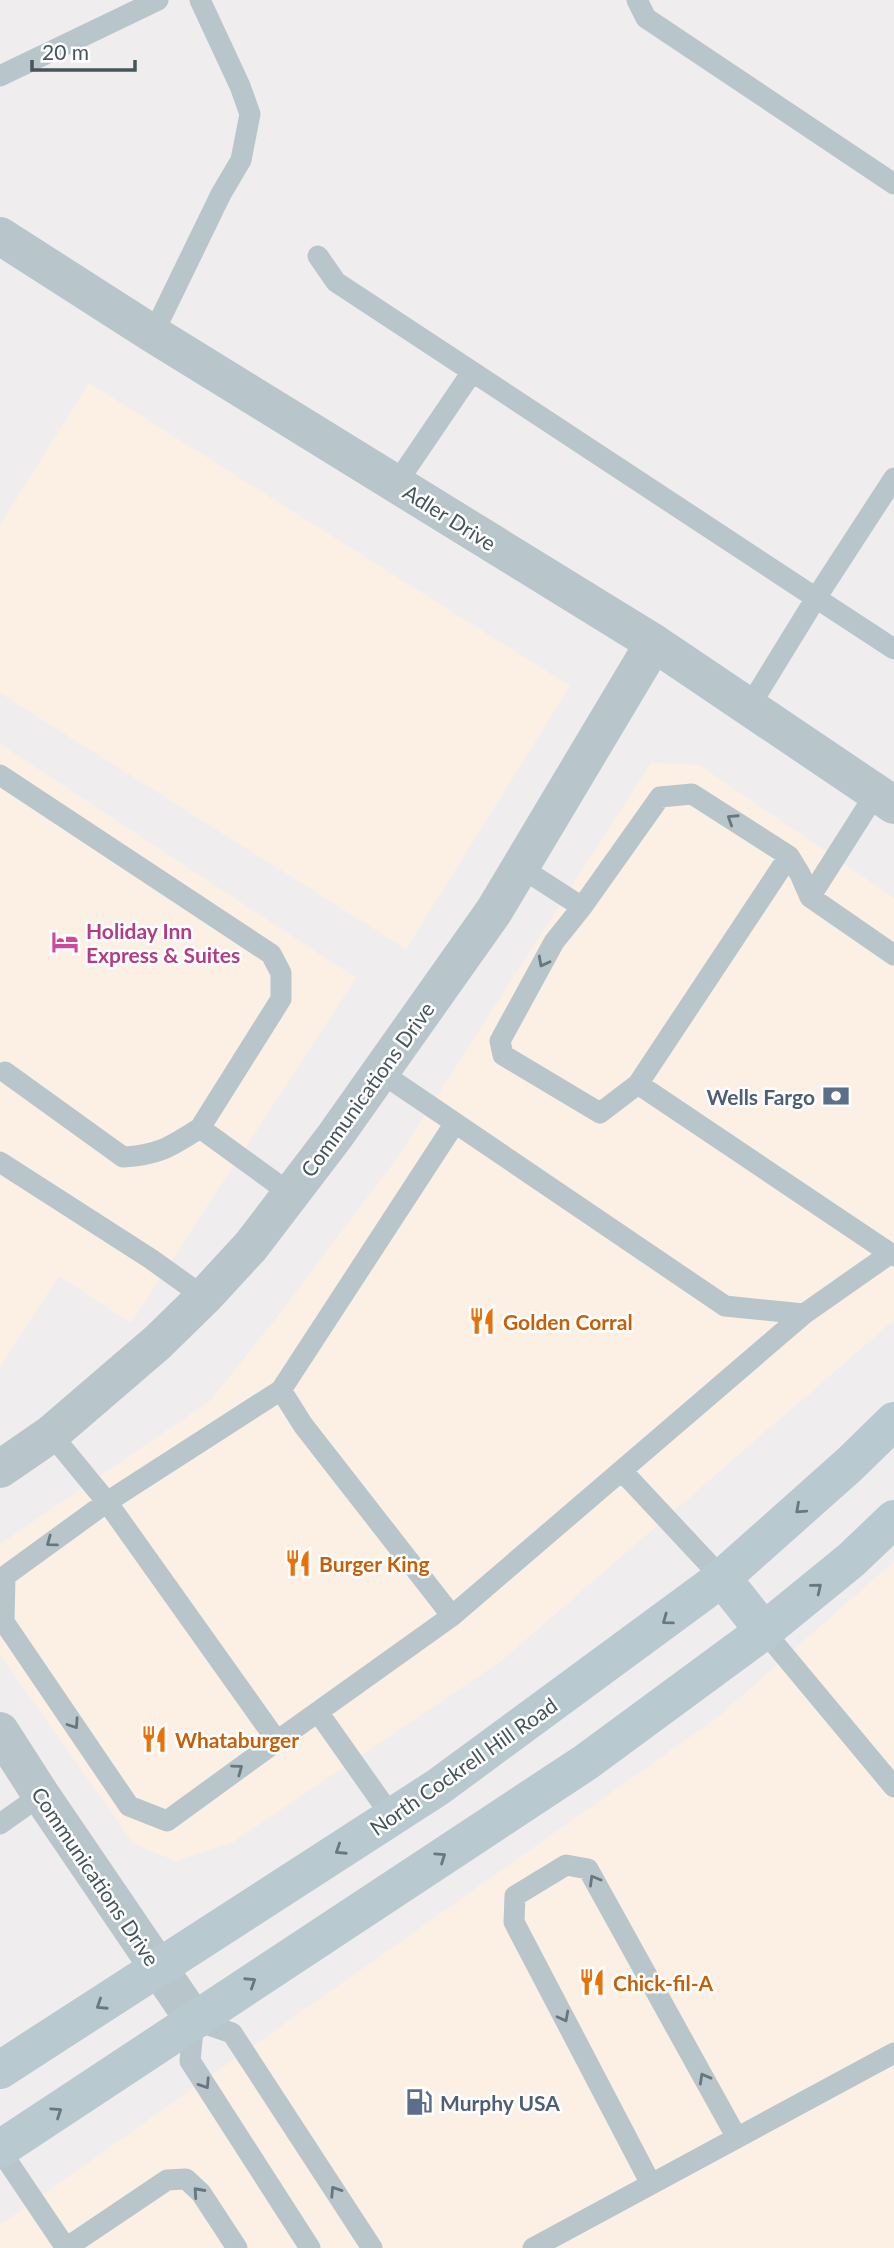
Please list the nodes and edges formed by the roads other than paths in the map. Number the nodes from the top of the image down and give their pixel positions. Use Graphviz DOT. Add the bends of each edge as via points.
graph roads {
  1 [pos="158,0"];
  2 [pos="200,0"];
  3 [pos="637,0"];
  4 [pos="0,76"];
  5 [pos="894,184"];
  6 [pos="0,236"];
  7 [pos="318,256"];
  8 [pos="153,334"];
  9 [pos="472,372"];
  10 [pos="894,478"];
  11 [pos="396,484"];
  12 [pos="816,598"];
  13 [pos="654,643"];
  14 [pos="894,649"];
  15 [pos="749,707"];
  16 [pos="0,775"];
  17 [pos="885,799"];
  18 [pos="789,856"];
  19 [pos="520,867"];
  20 [pos="810,897"];
  21 [pos="582,907"];
  22 [pos="894,955"];
  23 [pos="5,1072"];
  24 [pos="380,1072"];
  25 [pos="638,1084"];
  26 [pos="455,1123"];
  27 [pos="200,1128"];
  28 [pos="0,1162"];
  29 [pos="291,1194"];
  30 [pos="892,1254"];
  31 [pos="204,1297"];
  32 [pos="804,1314"];
  33 [pos="281,1390"];
  34 [pos="894,1421"];
  35 [pos="51,1434"];
  36 [pos="0,1469"];
  37 [pos="622,1471"];
  38 [pos="107,1502"];
  39 [pos="894,1519"];
  40 [pos="722,1578"];
  41 [pos="452,1616"];
  42 [pos="764,1631"];
  43 [pos="318,1712"];
  44 [pos="0,1731"];
  45 [pos="277,1741"];
  46 [pos="894,1787"];
  47 [pos="41,1795"];
  48 [pos="392,1817"];
  49 [pos="0,1824"];
  50 [pos="158,1967"];
  51 [pos="194,2020"];
  52 [pos="894,2053"];
  53 [pos="0,2070"];
  54 [pos="737,2138"];
  55 [pos="0,2150"];
  56 [pos="651,2184"];
  57 [pos="66,2248"];
  58 [pos="237,2248"];
  59 [pos="310,2248"];
  60 [pos="372,2248"];
  61 [pos="533,2248"];
  1 -- 4 [label="lane"];
  2 -- 8 [label="lane" via="250,114 241,160"];
  3 -- 5 [label="lane" via="646,18"];
  6 -- 8 [label="street, Adler Drive"];
  7 -- 9 [label="lane" via="336,282"];
  8 -- 11 [label="street, Adler Drive"];
  9 -- 11 [label="lane"];
  9 -- 12 [label="lane"];
  10 -- 12 [label="lane"];
  11 -- 13 [label="street, Adler Drive"];
  12 -- 14 [label="lane"];
  12 -- 15 [label="lane"];
  13 -- 15 [label="street, Adler Drive"];
  13 -- 19 [label="street, Communications Drive"];
  15 -- 17 [label="street, Adler Drive"];
  16 -- 27 [label="lane" via="271,954 281,973 281,999"];
  17 -- 20 [label="lane"];
  18 -- 20 [label="lane"];
  18 -- 21 [label="lane, one-way" via="692,794 660,797"];
  18 -- 25 [label="lane"];
  19 -- 21 [label="lane"];
  19 -- 24 [label="street, Communications Drive"];
  20 -- 22 [label="lane"];
  21 -- 25 [label="lane, one-way" via="554,942 500,1041 503,1055 600,1114"];
  23 -- 27 [label="lane" via="123,1157 165,1150"];
  24 -- 26 [label="lane"];
  24 -- 29 [label="street, Communications Drive"];
  25 -- 30 [label="lane"];
  26 -- 32 [label="lane" via="725,1306"];
  26 -- 33 [label="lane"];
  27 -- 29 [label="lane"];
  28 -- 31 [label="lane"];
  29 -- 31 [label="street, Communications Drive"];
  30 -- 32 [label="lane"];
  31 -- 35 [label="street, Communications Drive"];
  32 -- 37 [label="lane"];
  33 -- 38 [label="lane"];
  33 -- 41 [label="lane" via="303,1425"];
  34 -- 40 [label="main road, North Cockrell Hill Road, one-way"];
  35 -- 36 [label="street, Communications Drive"];
  35 -- 38 [label="lane"];
  37 -- 40 [label="lane"];
  37 -- 41 [label="lane"];
  38 -- 45 [label="lane"];
  38 -- 45 [label="lane, one-way" via="5,1576 4,1622 130,1806 167,1821"];
  42 -- 39 [label="main road, one-way"];
  40 -- 42 [label="main road"];
  40 -- 48 [label="main road, North Cockrell Hill Road, one-way"];
  41 -- 43 [label="lane"];
  42 -- 46 [label="lane"];
  51 -- 42 [label="main road, one-way" via="586,1762"];
  43 -- 45 [label="lane"];
  43 -- 48 [label="lane"];
  44 -- 47 [label="street, Communications Drive"];
  47 -- 49 [label="lane"];
  47 -- 50 [label="street, Communications Drive"];
  48 -- 50 [label="main road, North Cockrell Hill Road, one-way"];
  50 -- 51 [label="street, Communications Drive"];
  50 -- 53 [label="main road, North Cockrell Hill Road, one-way"];
  55 -- 51 [label="main road, one-way"];
  51 -- 59 [label="lane, one-way" via="190,2061"];
  60 -- 51 [label="lane, one-way" via="232,2033"];
  52 -- 54 [label="lane"];
  54 -- 56 [label="lane"];
  54 -- 56 [label="lane, one-way" via="588,1869 566,1865 515,1896 514,1922"];
  55 -- 57 [label="lane"];
  56 -- 61 [label="lane"];
  58 -- 57 [label="lane, one-way" via="201,2193 186,2179 167,2180"];
}
